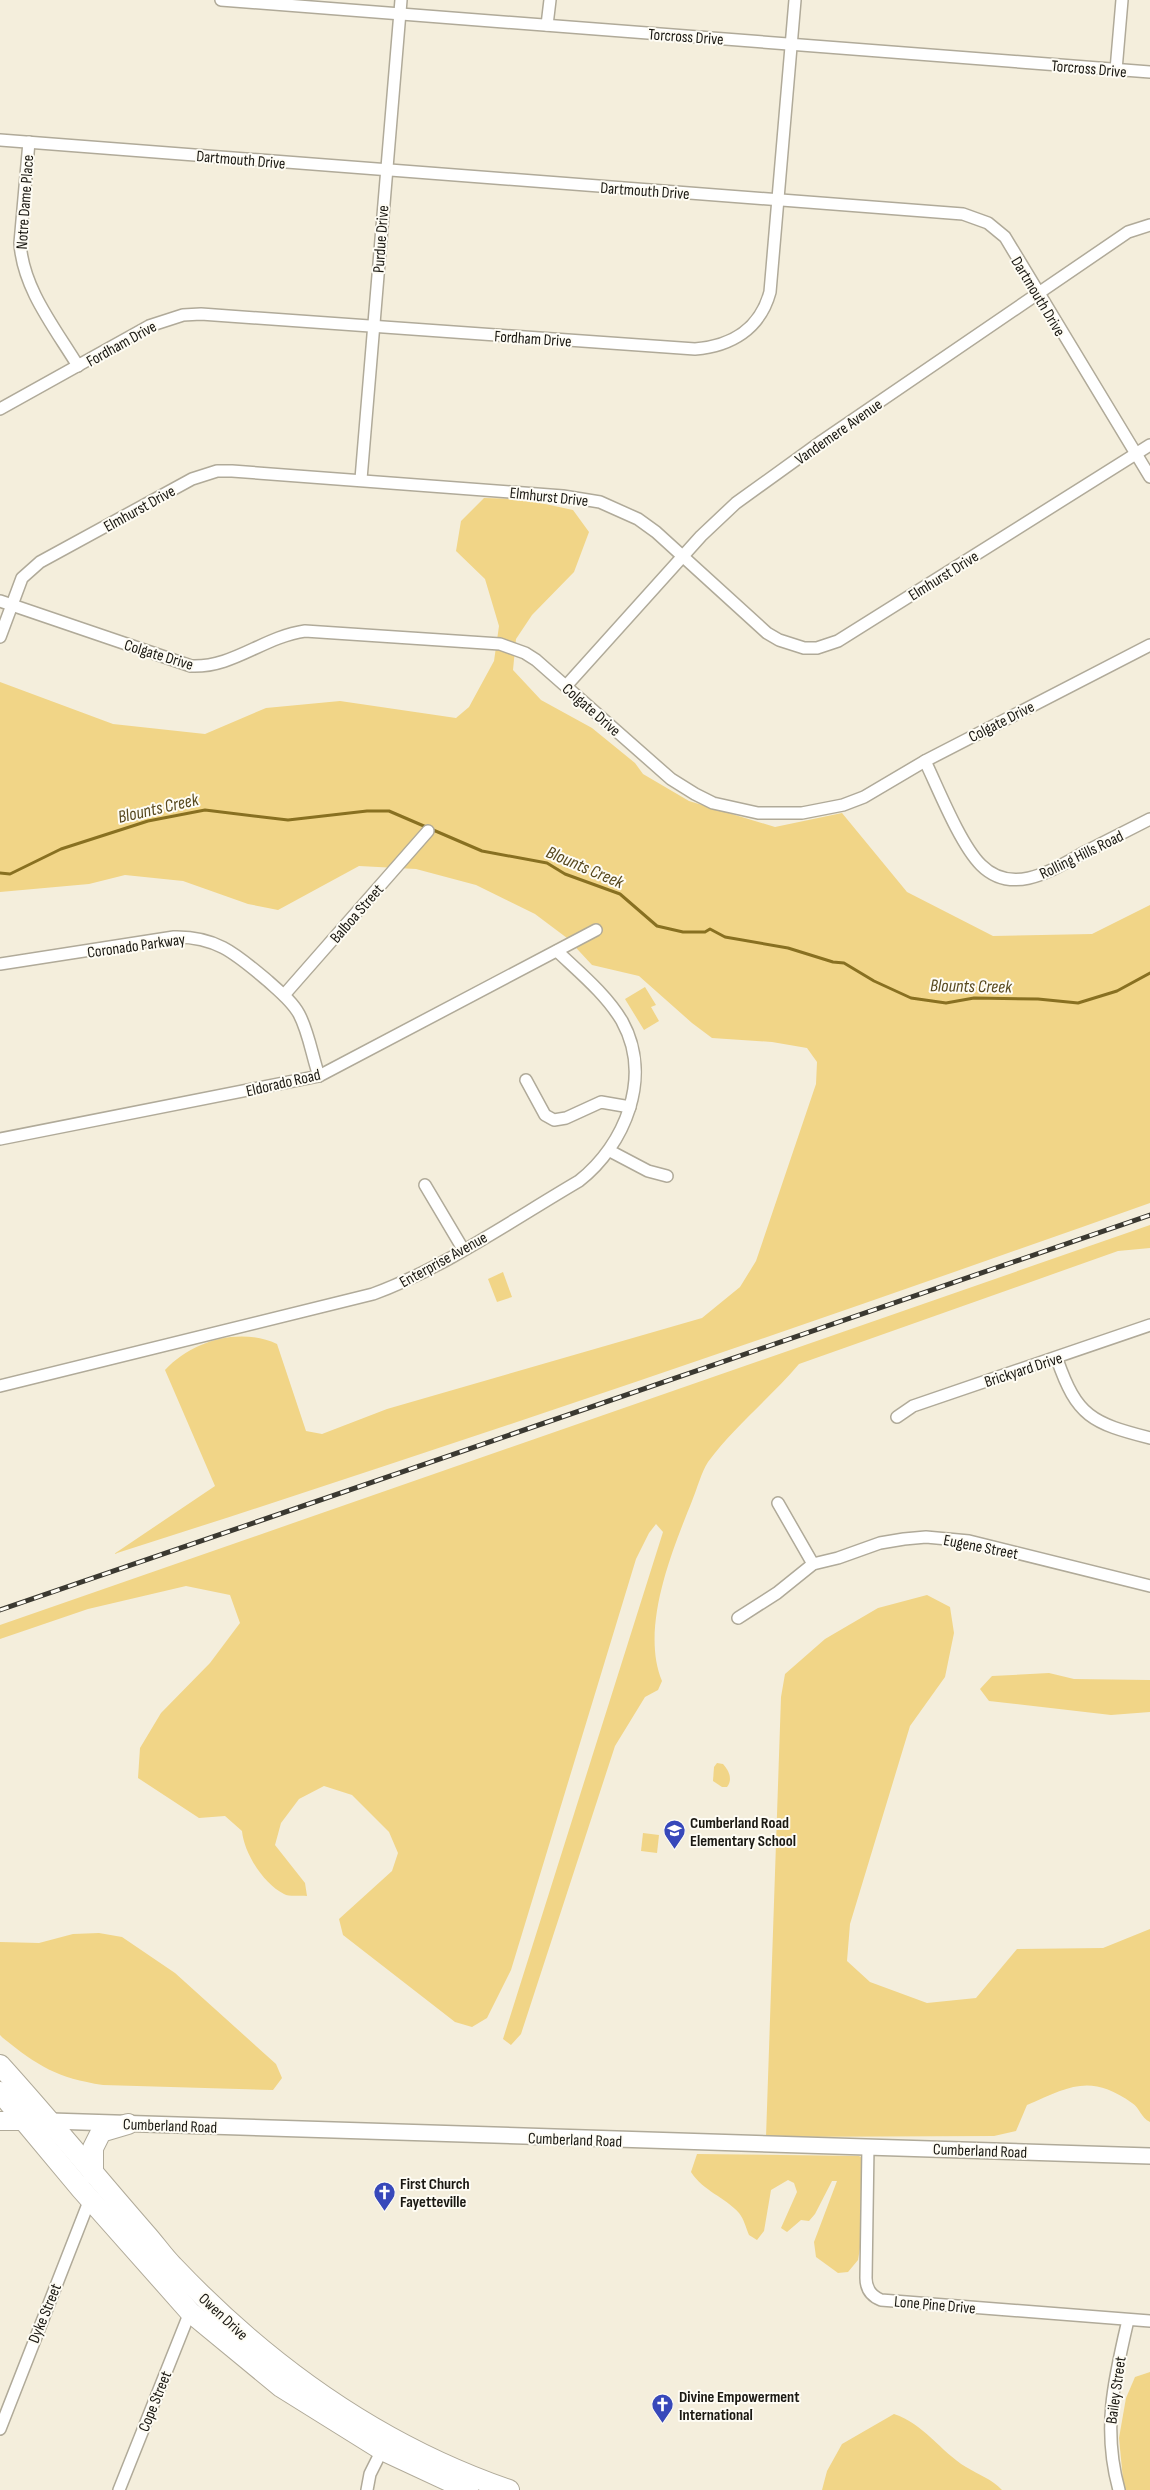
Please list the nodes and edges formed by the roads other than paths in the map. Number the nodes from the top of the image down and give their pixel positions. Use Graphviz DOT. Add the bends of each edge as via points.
graph roads {
  1 [pos="221,0"];
  2 [pos="401,0"];
  3 [pos="550,0"];
  4 [pos="795,0"];
  5 [pos="1122,0"];
  6 [pos="399,13"];
  7 [pos="547,25"];
  8 [pos="791,44"];
  9 [pos="1116,70"];
  10 [pos="1150,72"];
  11 [pos="0,140"];
  12 [pos="29,142"];
  13 [pos="385,171"];
  14 [pos="778,200"];
  15 [pos="1150,225"];
  16 [pos="1038,296"];
  17 [pos="374,327"];
  18 [pos="78,366"];
  19 [pos="0,409"];
  20 [pos="1150,445"];
  21 [pos="1136,454"];
  22 [pos="1150,477"];
  23 [pos="360,479"];
  24 [pos="683,557"];
  25 [pos="6,603"];
  26 [pos="0,637"];
  27 [pos="1150,644"];
  28 [pos="566,686"];
  29 [pos="924,761"];
  30 [pos="1150,819"];
  31 [pos="428,831"];
  32 [pos="596,930"];
  33 [pos="557,951"];
  34 [pos="0,964"];
  35 [pos="284,995"];
  36 [pos="319,1076"];
  37 [pos="526,1080"];
  38 [pos="630,1106"];
  39 [pos="0,1139"];
  40 [pos="610,1151"];
  41 [pos="667,1176"];
  42 [pos="425,1185"];
  43 [pos="463,1249"];
  44 [pos="1150,1325"];
  45 [pos="1056,1358"];
  46 [pos="0,1386"];
  47 [pos="897,1417"];
  48 [pos="1150,1438"];
  49 [pos="778,1503"];
  50 [pos="813,1564"];
  51 [pos="1150,1586"];
  52 [pos="738,1618"];
  53 [pos="0,2065"];
  54 [pos="0,2092"];
  55 [pos="0,2121"];
  56 [pos="26,2121"];
  57 [pos="51,2121"];
  58 [pos="128,2124"];
  59 [pos="868,2146"];
  60 [pos="1150,2156"];
  61 [pos="93,2174"];
  62 [pos="90,2199"];
  63 [pos="190,2312"];
  64 [pos="1128,2320"];
  65 [pos="1150,2321"];
  66 [pos="0,2429"];
  67 [pos="382,2450"];
  68 [pos="119,2490"];
  69 [pos="367,2490"];
  70 [pos="468,2490"];
  71 [pos="509,2490"];
  72 [pos="1119,2490"];
  1 -- 6 [label="street, Torcross Drive"];
  2 -- 6 [label="street, Purdue Drive"];
  3 -- 7 [label="street"];
  4 -- 8 [label="street, Fordham Drive"];
  5 -- 9 [label="street"];
  6 -- 7 [label="street, Torcross Drive"];
  6 -- 13 [label="street, Purdue Drive"];
  7 -- 8 [label="street, Torcross Drive"];
  8 -- 9 [label="street, Torcross Drive"];
  8 -- 14 [label="street, Fordham Drive"];
  9 -- 10 [label="street, Torcross Drive"];
  11 -- 12 [label="street, Dartmouth Drive"];
  12 -- 13 [label="street, Dartmouth Drive"];
  12 -- 18 [label="street, Notre Dame Place" via="21,258 32,289"];
  13 -- 14 [label="street, Dartmouth Drive"];
  13 -- 17 [label="street, Purdue Drive"];
  14 -- 16 [label="street, Dartmouth Drive" via="909,209 976,218 988,223 1004,238"];
  14 -- 17 [label="street, Fordham Drive" via="773,272 767,303 745,333 724,344 695,349"];
  15 -- 16 [label="street, Vandemere Avenue" via="1128,232"];
  16 -- 21 [label="street, Dartmouth Drive"];
  16 -- 24 [label="street, Vandemere Avenue" via="736,503"];
  17 -- 18 [label="street, Fordham Drive" via="183,315 149,326"];
  17 -- 23 [label="street, Purdue Drive"];
  18 -- 19 [label="street, Fordham Drive"];
  20 -- 21 [label="street, Elmhurst Drive"];
  21 -- 22 [label="street, Dartmouth Drive"];
  21 -- 24 [label="street, Elmhurst Drive" via="828,646 804,648 778,640"];
  23 -- 24 [label="street, Elmhurst Drive" via="600,502 638,519"];
  23 -- 25 [label="street, Elmhurst Drive" via="232,471 217,471 192,478 40,562 22,578"];
  24 -- 28 [label="street, Vandemere Avenue"];
  25 -- 26 [label="street, Elmhurst Drive"];
  25 -- 28 [label="street, Colgate Drive" via="191,666 213,666 275,637 318,630 500,644 525,653"];
  27 -- 29 [label="street, Colgate Drive"];
  28 -- 29 [label="street, Colgate Drive" via="676,783 734,809 780,815 824,810 864,797"];
  29 -- 30 [label="street, Rolling Hills Road" via="964,840 976,858 999,876 1025,879 1046,874"];
  31 -- 35 [label="street, Balboa Street"];
  32 -- 33 [label="street, Eldorado Road"];
  33 -- 36 [label="street, Eldorado Road"];
  33 -- 38 [label="street, Enterprise Avenue" via="614,1009 622,1022 633,1058"];
  34 -- 35 [label="street, Coronado Parkway" via="187,937 229,949"];
  35 -- 36 [label="street, Coronado Parkway" via="299,1013"];
  36 -- 39 [label="street, Eldorado Road"];
  37 -- 38 [label="street" via="545,1115 554,1120 601,1102"];
  38 -- 40 [label="street, Enterprise Avenue"];
  40 -- 41 [label="street" via="648,1171"];
  40 -- 43 [label="street, Enterprise Avenue" via="579,1181"];
  42 -- 43 [label="street"];
  43 -- 46 [label="street, Enterprise Avenue" via="418,1275 373,1294"];
  44 -- 45 [label="street, Brickyard Drive"];
  45 -- 47 [label="street, Brickyard Drive" via="913,1406"];
  45 -- 48 [label="street" via="1068,1390 1091,1418 1112,1428"];
  49 -- 50 [label="street"];
  50 -- 51 [label="street, Eugene Street" via="896,1540 948,1538"];
  50 -- 52 [label="street"];
  53 -- 57 [label="highway, Owen Drive"];
  54 -- 56 [label="highway, Owen Drive"];
  55 -- 56 [label="main road, Cumberland Road"];
  56 -- 57 [label="main road, Cumberland Road"];
  56 -- 62 [label="highway, Owen Drive"];
  57 -- 58 [label="main road, Cumberland Road"];
  57 -- 61 [label="highway, Owen Drive"];
  58 -- 59 [label="main road, Cumberland Road"];
  58 -- 61 [label="highway" via="101,2132 93,2148"];
  59 -- 60 [label="main road, Cumberland Road"];
  59 -- 64 [label="street, Lone Pine Drive" via="866,2285 875,2297 890,2301"];
  61 -- 71 [label="highway, Owen Drive" via="188,2282 292,2375 353,2415 426,2456"];
  62 -- 63 [label="highway, Owen Drive"];
  62 -- 66 [label="street, Dyke Street"];
  63 -- 67 [label="highway, Owen Drive" via="281,2387"];
  63 -- 68 [label="street, Cope Street"];
  64 -- 65 [label="street, Lone Pine Drive"];
  64 -- 72 [label="street, Bailey Street" via="1109,2411 1110,2443"];
  67 -- 69 [label="street" via="370,2474"];
  67 -- 70 [label="highway, Owen Drive"];
}
